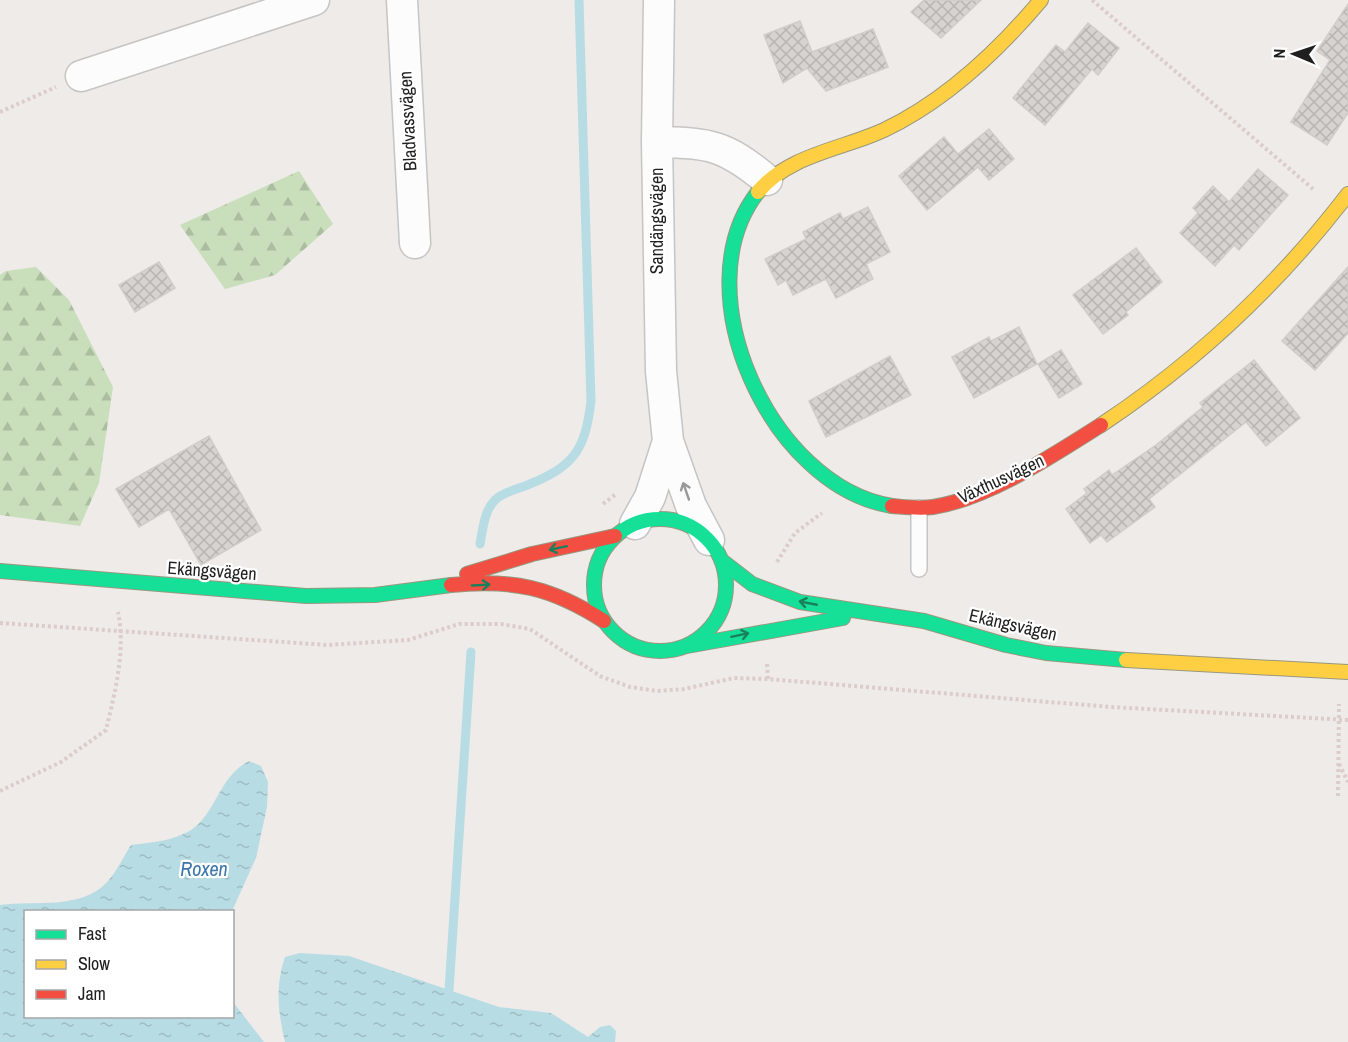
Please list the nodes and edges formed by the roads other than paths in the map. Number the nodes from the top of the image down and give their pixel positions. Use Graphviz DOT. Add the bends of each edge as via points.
graph roads {
  1 [pos="314,0"];
  2 [pos="402,0"];
  3 [pos="658,0"];
  4 [pos="1041,0"];
  5 [pos="237,12"];
  6 [pos="81,76"];
  7 [pos="657,142"];
  8 [pos="767,180"];
  9 [pos="1348,194"];
  10 [pos="415,243"];
  11 [pos="668,441"];
  12 [pos="919,508"];
  13 [pos="625,530"];
  14 [pos="715,550"];
  15 [pos="920,569"];
  16 [pos="0,571"];
  17 [pos="422,588"];
  18 [pos="865,614"];
  19 [pos="604,621"];
  20 [pos="683,647"];
  21 [pos="1345,672"];
  1 -- 5 [label="street"];
  2 -- 10 [label="street, Bladvassvägen"];
  3 -- 7 [label="street, Sandängsvägen"];
  4 -- 8 [label="street" via="988,58 903,120"];
  5 -- 6 [label="street"];
  7 -- 8 [label="street" via="716,147 731,153"];
  7 -- 11 [label="street, Sandängsvägen" via="658,294"];
  8 -- 12 [label="street, Växthusvägen" via="740,221 729,262 733,313 752,380 781,433 818,476 858,497"];
  9 -- 12 [label="street, Växthusvägen" via="1297,256 1239,314 1128,406 1038,464 986,490 954,502"];
  11 -- 13 [label="street, Sandängsvägen" via="650,496"];
  14 -- 11 [label="street, Sandängsvägen, one-way" via="691,506"];
  12 -- 15 [label="lane"];
  13 -- 14 [label="street" via="661,519 674,520 687,525"];
  13 -- 17 [label="street, Ekängsvägen, one-way"];
  13 -- 19 [label="street" via="601,555 594,577 595,600"];
  18 -- 14 [label="street, Ekängsvägen, one-way" via="800,602 752,584"];
  14 -- 20 [label="street" via="726,586 720,612 705,633"];
  16 -- 17 [label="street, Ekängsvägen" via="306,596 349,597"];
  17 -- 19 [label="street, Ekängsvägen, one-way" via="505,584 531,587 571,599"];
  20 -- 18 [label="street, Ekängsvägen, one-way"];
  18 -- 21 [label="street, Ekängsvägen" via="924,621 1046,653"];
  19 -- 20 [label="street" via="622,639 645,650"];
}
